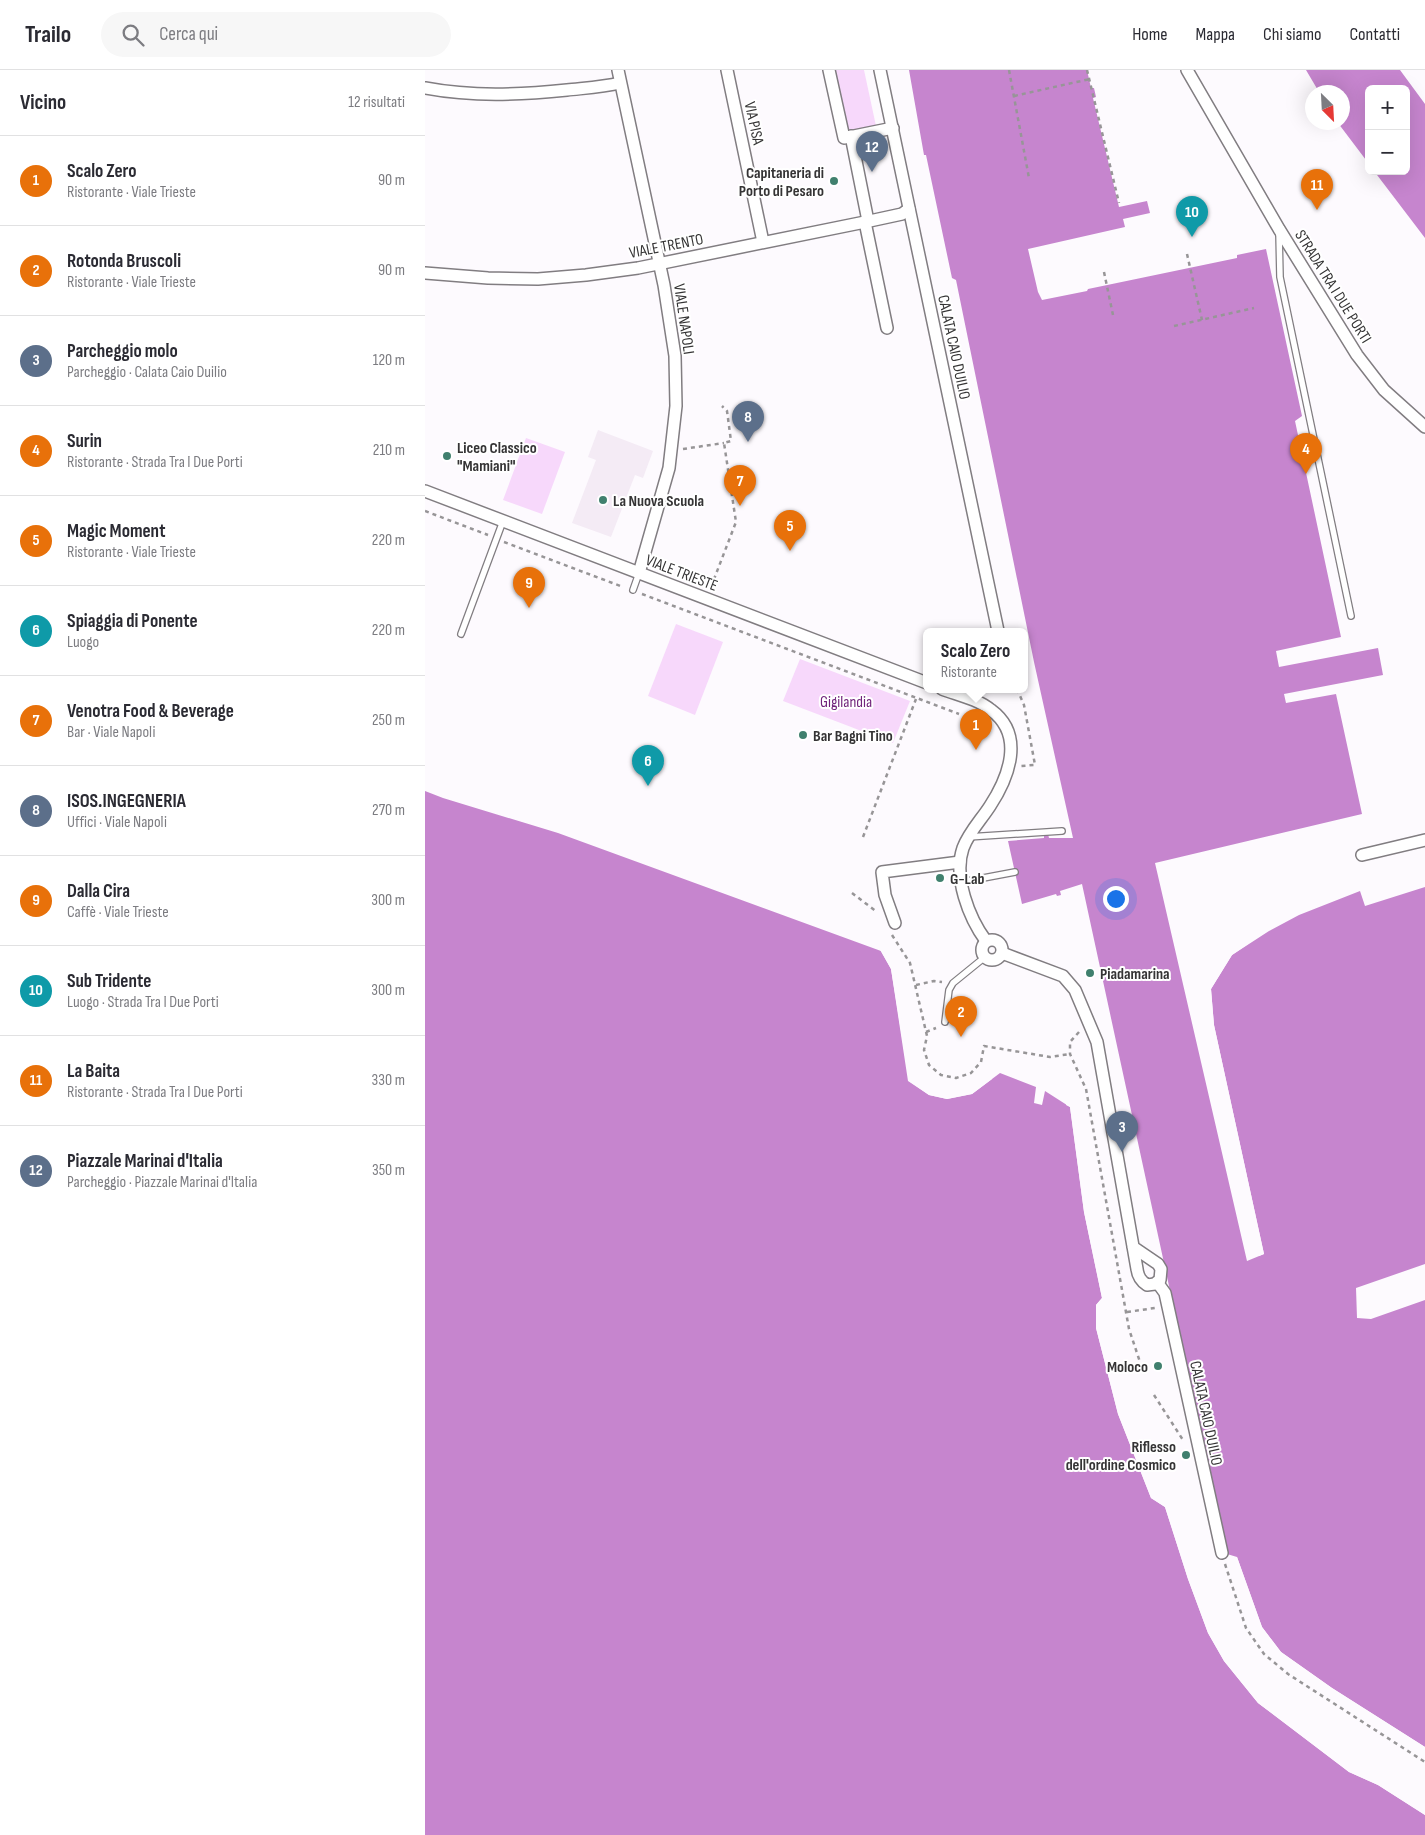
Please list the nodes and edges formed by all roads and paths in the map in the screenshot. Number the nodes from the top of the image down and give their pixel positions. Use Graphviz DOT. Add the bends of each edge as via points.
graph roads {
  1 [pos="618,70"];
  2 [pos="727,70"];
  3 [pos="829,70"];
  4 [pos="880,70"];
  5 [pos="1009,70"];
  6 [pos="1087,70"];
  7 [pos="1187,70"];
  8 [pos="1089,79"];
  9 [pos="620,83"];
  10 [pos="425,88"];
  11 [pos="1014,96"];
  12 [pos="893,128"];
  13 [pos="851,136"];
  14 [pos="1029,178"];
  15 [pos="1119,203"];
  16 [pos="909,209"];
  17 [pos="867,221"];
  18 [pos="1279,229"];
  19 [pos="763,242"];
  20 [pos="1187,254"];
  21 [pos="659,263"];
  22 [pos="1104,272"];
  23 [pos="425,273"];
  24 [pos="1254,308"];
  25 [pos="1113,314"];
  26 [pos="1202,320"];
  27 [pos="1175,326"];
  28 [pos="887,328"];
  29 [pos="722,406"];
  30 [pos="1425,427"];
  31 [pos="724,443"];
  32 [pos="672,448"];
  33 [pos="425,491"];
  34 [pos="425,511"];
  35 [pos="503,521"];
  36 [pos="497,539"];
  37 [pos="639,573"];
  38 [pos="711,588"];
  39 [pos="633,590"];
  40 [pos="1351,616"];
  41 [pos="997,628"];
  42 [pos="461,634"];
  43 [pos="923,681"];
  44 [pos="952,693"];
  45 [pos="1019,693"];
  46 [pos="916,698"];
  47 [pos="959,714"];
  48 [pos="1010,764"];
  49 [pos="1062,830"];
  50 [pos="863,837"];
  51 [pos="968,837"];
  52 [pos="1425,840"];
  53 [pos="1362,855"];
  54 [pos="960,862"];
  55 [pos="1015,872"];
  56 [pos="961,882"];
  57 [pos="895,923"];
  58 [pos="986,941"];
  59 [pos="1002,953"];
  60 [pos="985,957"];
  61 [pos="953,983"];
  62 [pos="916,985"];
  63 [pos="945,1022"];
  64 [pos="1088,1022"];
  65 [pos="1133,1247"];
  66 [pos="1157,1282"];
  67 [pos="1167,1306"];
  68 [pos="1127,1312"];
  69 [pos="1141,1365"];
  70 [pos="1154,1395"];
  71 [pos="1185,1443"];
  72 [pos="1221,1553"];
  73 [pos="1425,1762"];
  1 -- 9 [label="street, VIALE NAPOLI"];
  2 -- 19 [label="street, VIA PISA"];
  3 -- 13 [label="street" via="844,138"];
  4 -- 12 [label="street, CALATA CAIO DUILIO"];
  5 -- 11 [label="path"];
  6 -- 8 [label="path"];
  7 -- 18 [label="street, STRADA TRA I DUE PORTI"];
  8 -- 11 [label="path"];
  8 -- 15 [label="path"];
  9 -- 10 [label="street" via="501,95"];
  9 -- 21 [label="street, VIALE NAPOLI"];
  11 -- 14 [label="path"];
  12 -- 13 [label="street"];
  12 -- 16 [label="street, CALATA CAIO DUILIO"];
  13 -- 17 [label="street"];
  16 -- 17 [label="street, VIALE TRENTO" via="902,214"];
  16 -- 41 [label="street, CALATA CAIO DUILIO"];
  17 -- 19 [label="street, VIALE TRENTO"];
  17 -- 28 [label="street"];
  18 -- 30 [label="street, STRADA TRA I DUE PORTI" via="1357,354 1384,390"];
  18 -- 40 [label="lane" via="1280,277"];
  19 -- 21 [label="street, VIALE TRENTO"];
  20 -- 26 [label="path"];
  21 -- 23 [label="street, VIALE TRENTO" via="538,279"];
  21 -- 32 [label="street, VIALE NAPOLI" via="675,356"];
  22 -- 25 [label="path"];
  24 -- 26 [label="path"];
  26 -- 27 [label="path"];
  29 -- 31 [label="path" via="727,411 731,441"];
  31 -- 32 [label="path"];
  31 -- 38 [label="path" via="736,522"];
  32 -- 37 [label="street, VIALE NAPOLI"];
  33 -- 35 [label="street, VIALE TRIESTE"];
  34 -- 36 [label="path"];
  35 -- 36 [label="lane"];
  35 -- 37 [label="street, VIALE TRIESTE"];
  36 -- 39 [label="path"];
  36 -- 42 [label="lane"];
  37 -- 39 [label="lane"];
  37 -- 43 [label="street, VIALE TRIESTE"];
  39 -- 46 [label="path"];
  44 -- 48 [label="street" via="990,709 1002,718 1009,731"];
  45 -- 48 [label="path" via="1035,765"];
  46 -- 47 [label="path"];
  46 -- 50 [label="path"];
  48 -- 51 [label="street" via="1002,786"];
  49 -- 51 [label="lane"];
  51 -- 54 [label="street"];
  52 -- 53 [label="street"];
  54 -- 56 [label="street"];
  54 -- 57 [label="street" via="882,872 885,895"];
  55 -- 56 [label="lane"];
  56 -- 58 [label="street" via="966,904"];
  58 -- 59 [label="street" via="997,940 1002,946"];
  58 -- 60 [label="street" via="982,947"];
  59 -- 60 [label="street" via="994,960"];
  59 -- 64 [label="street" via="1063,976 1075,990"];
  60 -- 61 [label="lane"];
  61 -- 62 [label="path" via="934,981"];
  61 -- 63 [label="lane" via="949,990"];
  64 -- 65 [label="street" via="1097,1042"];
  64 -- 68 [label="path" via="1070,1042 1070,1054 1086,1088"];
  65 -- 66 [label="street, CALATA CAIO DUILIO" via="1158,1264 1161,1275"];
  65 -- 66 [label="street" via="1142,1282 1147,1285"];
  66 -- 67 [label="street, CALATA CAIO DUILIO" via="1165,1293"];
  67 -- 68 [label="path"];
  67 -- 72 [label="street, CALATA CAIO DUILIO"];
  68 -- 69 [label="path"];
  70 -- 71 [label="path"];
  72 -- 73 [label="path" via="1246,1628 1264,1654 1288,1674"];
}
